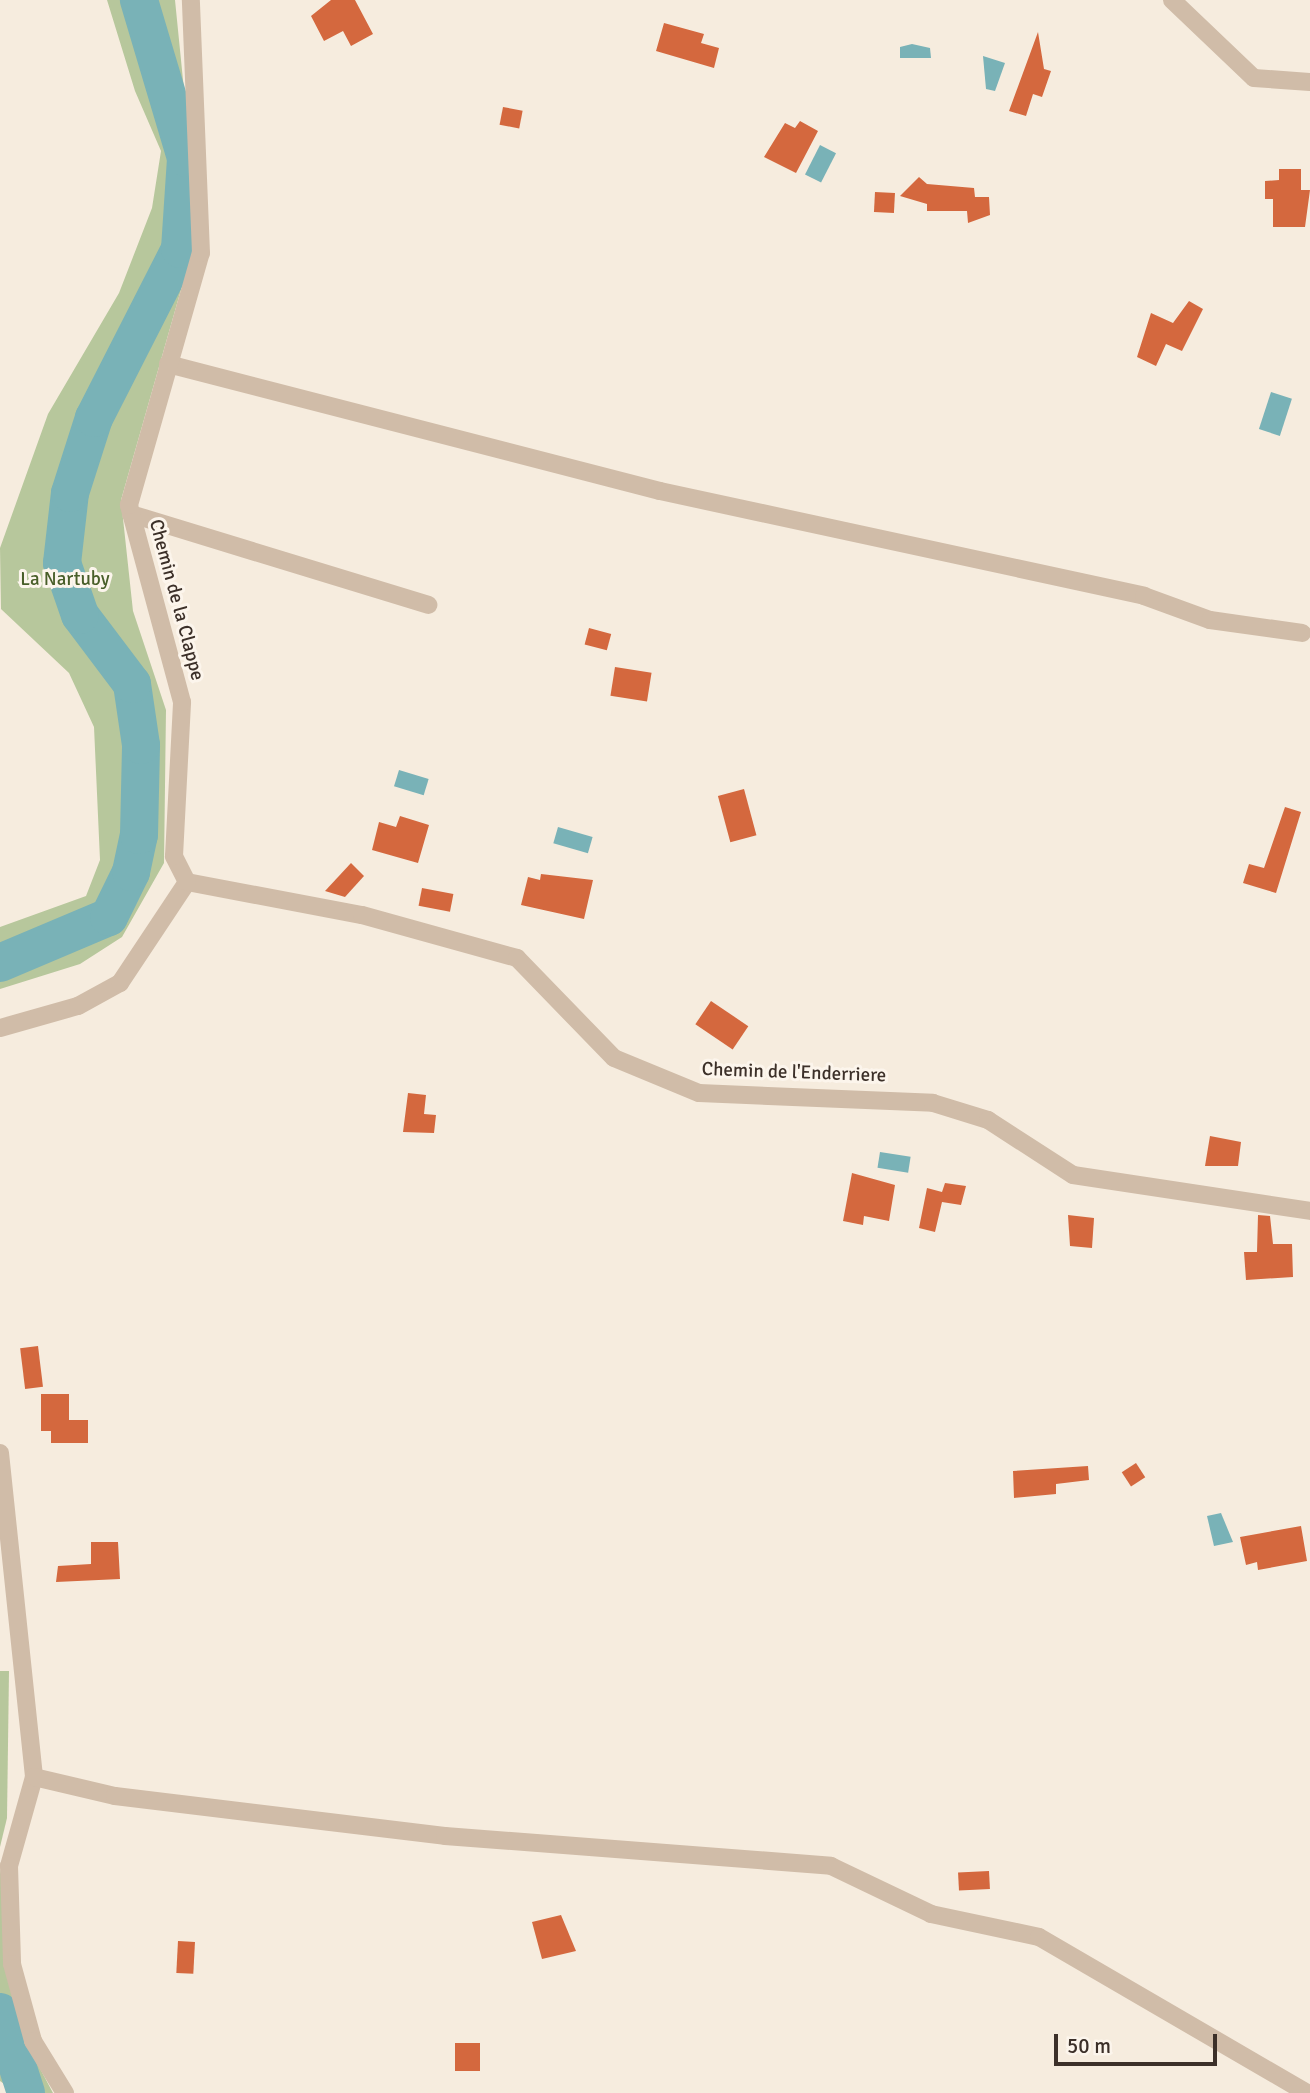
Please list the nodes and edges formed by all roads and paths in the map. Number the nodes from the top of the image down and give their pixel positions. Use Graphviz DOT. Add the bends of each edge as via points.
graph roads {
  1 [pos="191,0"];
  2 [pos="1172,0"];
  3 [pos="1310,82"];
  4 [pos="168,364"];
  5 [pos="131,514"];
  6 [pos="428,605"];
  7 [pos="1302,633"];
  8 [pos="187,882"];
  9 [pos="0,1028"];
  10 [pos="1310,1211"];
  11 [pos="0,1453"];
  12 [pos="34,1777"];
  13 [pos="65,2093"];
  14 [pos="1307,2093"];
  1 -- 4 [label="street, Chemin de la Clappe" via="201,253"];
  2 -- 3 [label="street" via="1254,78"];
  4 -- 5 [label="street, Chemin de la Clappe"];
  4 -- 7 [label="street" via="660,491 1144,596 1210,620"];
  5 -- 6 [label="street"];
  5 -- 8 [label="street, Chemin de la Clappe" via="182,702 174,856"];
  8 -- 9 [label="street" via="120,983 78,1006"];
  8 -- 10 [label="street, Chemin de l'Enderriere" via="362,915 517,958 614,1058 699,1093 933,1103 988,1120 1073,1175"];
  11 -- 12 [label="street"];
  12 -- 13 [label="street" via="9,1866 12,1964 33,2041"];
  12 -- 14 [label="street" via="115,1796 445,1836 831,1866 931,1914 1039,1937"];
}
